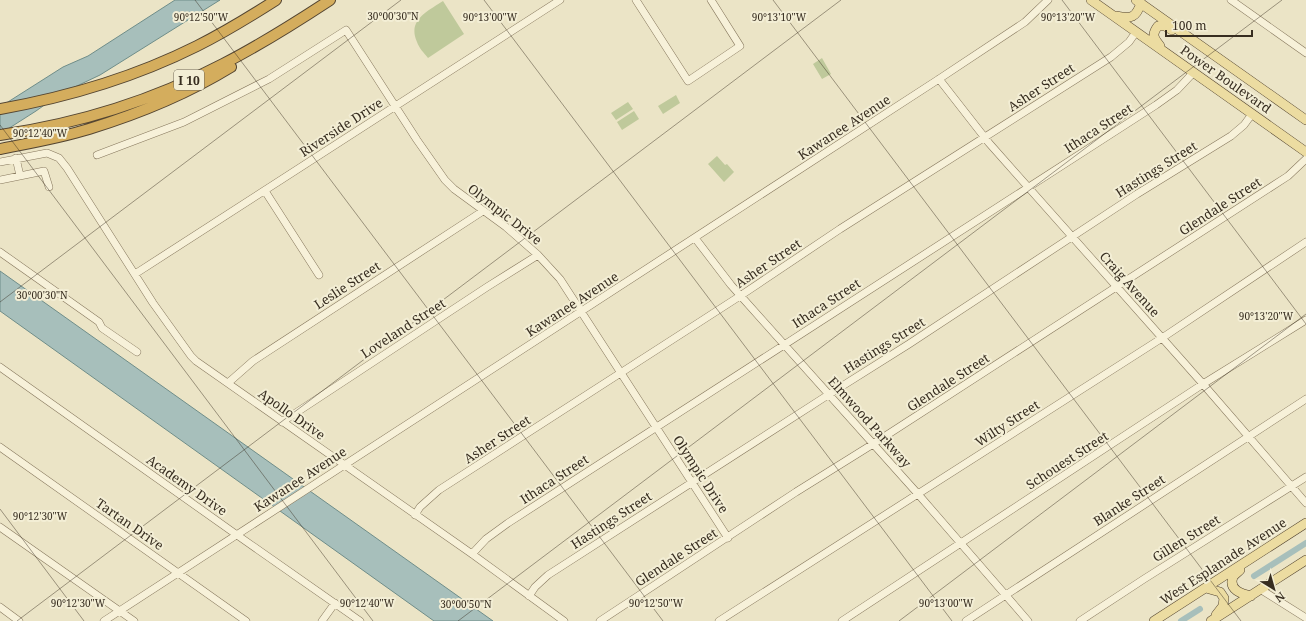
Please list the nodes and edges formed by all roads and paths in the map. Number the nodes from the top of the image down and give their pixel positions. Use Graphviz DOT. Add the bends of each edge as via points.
graph roads {
  1 [pos="276,0"];
  2 [pos="330,0"];
  3 [pos="560,0"];
  4 [pos="636,0"];
  5 [pos="710,0"];
  6 [pos="1048,0"];
  7 [pos="1091,0"];
  8 [pos="1231,0"];
  9 [pos="1139,2"];
  10 [pos="1113,15"];
  11 [pos="288,27"];
  12 [pos="1136,32"];
  13 [pos="1183,33"];
  14 [pos="1162,50"];
  15 [pos="1306,53"];
  16 [pos="1194,73"];
  17 [pos="939,79"];
  18 [pos="396,106"];
  19 [pos="0,109"];
  20 [pos="1252,114"];
  21 [pos="1304,116"];
  22 [pos="0,135"];
  23 [pos="984,138"];
  24 [pos="1294,143"];
  25 [pos="1306,145"];
  26 [pos="0,149"];
  27 [pos="1306,152"];
  28 [pos="97,154"];
  29 [pos="16,158"];
  30 [pos="1306,159"];
  31 [pos="0,162"];
  32 [pos="20,176"];
  33 [pos="0,180"];
  34 [pos="49,187"];
  35 [pos="1028,188"];
  36 [pos="265,191"];
  37 [pos="483,211"];
  38 [pos="1072,237"];
  39 [pos="695,238"];
  40 [pos="1306,242"];
  41 [pos="0,252"];
  42 [pos="538,255"];
  43 [pos="135,274"];
  44 [pos="319,275"];
  45 [pos="1117,287"];
  46 [pos="740,296"];
  47 [pos="582,312"];
  48 [pos="1306,320"];
  49 [pos="1162,338"];
  50 [pos="784,345"];
  51 [pos="137,352"];
  52 [pos="0,366"];
  53 [pos="621,373"];
  54 [pos="228,383"];
  55 [pos="1203,384"];
  56 [pos="828,394"];
  57 [pos="1306,399"];
  58 [pos="282,422"];
  59 [pos="657,428"];
  60 [pos="1249,436"];
  61 [pos="873,444"];
  62 [pos="0,447"];
  63 [pos="344,465"];
  64 [pos="1306,477"];
  65 [pos="692,482"];
  66 [pos="1291,486"];
  67 [pos="918,494"];
  68 [pos="1306,503"];
  69 [pos="415,515"];
  70 [pos="1306,523"];
  71 [pos="0,527"];
  72 [pos="237,535"];
  73 [pos="728,538"];
  74 [pos="962,543"];
  75 [pos="472,554"];
  76 [pos="1306,560"];
  77 [pos="1247,561"];
  78 [pos="178,572"];
  79 [pos="1206,588"];
  80 [pos="1260,590"];
  81 [pos="1006,595"];
  82 [pos="530,596"];
  83 [pos="1251,596"];
  84 [pos="335,603"];
  85 [pos="0,607"];
  86 [pos="119,611"];
  87 [pos="1306,618"];
  88 [pos="1212,620"];
  89 [pos="19,621"];
  90 [pos="104,621"];
  91 [pos="134,621"];
  92 [pos="246,621"];
  93 [pos="322,621"];
  94 [pos="360,621"];
  95 [pos="564,621"];
  96 [pos="600,621"];
  97 [pos="718,621"];
  98 [pos="842,621"];
  99 [pos="966,621"];
  100 [pos="1028,621"];
  101 [pos="1080,621"];
  102 [pos="1154,621"];
  1 -- 19 [label="highway, I 10" via="228,30 150,67 94,87"];
  2 -- 11 [label="highway, I 10"];
  3 -- 18 [label="street, Riverside Drive"];
  4 -- 5 [label="street" via="688,81 740,46"];
  6 -- 17 [label="street, Kawanee Avenue" via="1025,22"];
  7 -- 10 [label="main road, Power Boulevard"];
  8 -- 15 [label="street"];
  9 -- 10 [label="main road" via="1138,12 1133,17"];
  9 -- 13 [label="main road, Power Boulevard"];
  10 -- 12 [label="main road, Power Boulevard"];
  11 -- 22 [label="highway, I 10" via="248,51 190,80 140,100 41,128"];
  11 -- 26 [label="highway" via="249,56 173,98 88,130"];
  12 -- 14 [label="main road, Power Boulevard"];
  12 -- 23 [label="street, Asher Street" via="1129,42 1111,57"];
  13 -- 14 [label="main road" via="1158,26 1154,31 1154,38"];
  13 -- 21 [label="main road, Power Boulevard"];
  14 -- 16 [label="main road, Power Boulevard"];
  16 -- 20 [label="main road, Power Boulevard"];
  16 -- 35 [label="street, Ithaca Street" via="1177,90 1156,105"];
  17 -- 23 [label="street, Craig Avenue"];
  17 -- 39 [label="street, Kawanee Avenue"];
  18 -- 28 [label="street, Olympic Drive" via="346,30 269,79 184,122"];
  18 -- 36 [label="street, Riverside Drive"];
  18 -- 37 [label="street, Olympic Drive" via="446,180"];
  20 -- 24 [label="main road, Power Boulevard"];
  20 -- 38 [label="street, Hastings Street" via="1231,136"];
  23 -- 35 [label="street, Craig Avenue"];
  23 -- 46 [label="street, Asher Street"];
  24 -- 25 [label="main road"];
  24 -- 27 [label="main road, Power Boulevard"];
  29 -- 31 [label="street, Apollo Drive"];
  29 -- 32 [label="street"];
  29 -- 43 [label="street, Apollo Drive" via="47,153 59,158"];
  30 -- 45 [label="street, Glendale Street" via="1288,176"];
  32 -- 33 [label="street"];
  32 -- 34 [label="street" via="44,171"];
  35 -- 38 [label="street, Craig Avenue"];
  35 -- 50 [label="street, Ithaca Street"];
  36 -- 43 [label="street, Riverside Drive"];
  36 -- 44 [label="street"];
  37 -- 42 [label="street, Olympic Drive"];
  37 -- 54 [label="street, Leslie Street" via="253,361"];
  38 -- 45 [label="street, Craig Avenue"];
  38 -- 56 [label="street, Hastings Street" via="910,344"];
  39 -- 46 [label="street, Elmwood Parkway"];
  39 -- 47 [label="street, Kawanee Avenue"];
  40 -- 49 [label="street, Wilty Street"];
  41 -- 51 [label="street"];
  42 -- 47 [label="street, Olympic Drive" via="560,279"];
  42 -- 58 [label="street, Loveland Street"];
  43 -- 54 [label="street, Apollo Drive" via="191,356"];
  45 -- 49 [label="street, Craig Avenue"];
  45 -- 61 [label="street, Glendale Street"];
  46 -- 50 [label="street, Elmwood Parkway"];
  46 -- 53 [label="street, Asher Street"];
  47 -- 53 [label="street, Olympic Drive"];
  47 -- 63 [label="street, Kawanee Avenue"];
  48 -- 55 [label="street, Schouest Street"];
  49 -- 55 [label="street, Craig Avenue"];
  49 -- 67 [label="street, Wilty Street"];
  50 -- 56 [label="street, Elmwood Parkway"];
  50 -- 59 [label="street, Ithaca Street"];
  52 -- 72 [label="street, Academy Drive"];
  53 -- 59 [label="street, Olympic Drive"];
  53 -- 69 [label="street, Asher Street" via="439,490"];
  54 -- 58 [label="street, Apollo Drive"];
  55 -- 60 [label="street, Craig Avenue"];
  55 -- 74 [label="street, Schouest Street"];
  56 -- 61 [label="street, Elmwood Parkway"];
  56 -- 65 [label="street, Hastings Street"];
  57 -- 60 [label="street, Blanke Street"];
  58 -- 63 [label="street, Apollo Drive"];
  59 -- 65 [label="street, Olympic Drive"];
  59 -- 75 [label="street, Ithaca Street" via="508,523"];
  60 -- 66 [label="street, Craig Avenue"];
  60 -- 81 [label="street, Blanke Street"];
  61 -- 67 [label="street, Elmwood Parkway"];
  61 -- 73 [label="street, Glendale Street"];
  62 -- 78 [label="street, Tartan Drive"];
  63 -- 69 [label="street, Apollo Drive"];
  63 -- 72 [label="street, Kawanee Avenue"];
  64 -- 66 [label="street, Gillen Street"];
  65 -- 73 [label="street, Olympic Drive"];
  65 -- 82 [label="street, Hastings Street" via="548,575 535,587"];
  66 -- 68 [label="street, Craig Avenue"];
  66 -- 101 [label="street, Gillen Street"];
  67 -- 74 [label="street, Elmwood Parkway"];
  67 -- 97 [label="street, Wilty Street"];
  69 -- 75 [label="street, Apollo Drive"];
  70 -- 77 [label="main road, West Esplanade Avenue"];
  71 -- 86 [label="street"];
  72 -- 78 [label="street, Kawanee Avenue"];
  72 -- 84 [label="street, Academy Drive"];
  73 -- 96 [label="street, Glendale Street"];
  74 -- 81 [label="street, Elmwood Parkway"];
  74 -- 98 [label="street, Schouest Street"];
  75 -- 82 [label="street, Apollo Drive"];
  76 -- 80 [label="main road"];
  77 -- 79 [label="main road, West Esplanade Avenue"];
  77 -- 83 [label="main road" via="1233,577 1232,585 1241,594"];
  78 -- 86 [label="street, Kawanee Avenue"];
  78 -- 92 [label="street, Tartan Drive"];
  79 -- 88 [label="main road" via="1220,592 1224,598 1224,606"];
  79 -- 102 [label="main road, West Esplanade Avenue"];
  80 -- 83 [label="main road"];
  80 -- 87 [label="street"];
  81 -- 99 [label="street, Blanke Street"];
  81 -- 100 [label="street, Elmwood Parkway"];
  82 -- 95 [label="street, Apollo Drive"];
  83 -- 88 [label="main road"];
  84 -- 93 [label="street"];
  84 -- 94 [label="street, Academy Drive"];
  85 -- 89 [label="street"];
  86 -- 90 [label="street, Kawanee Avenue"];
  86 -- 91 [label="street"];
}
